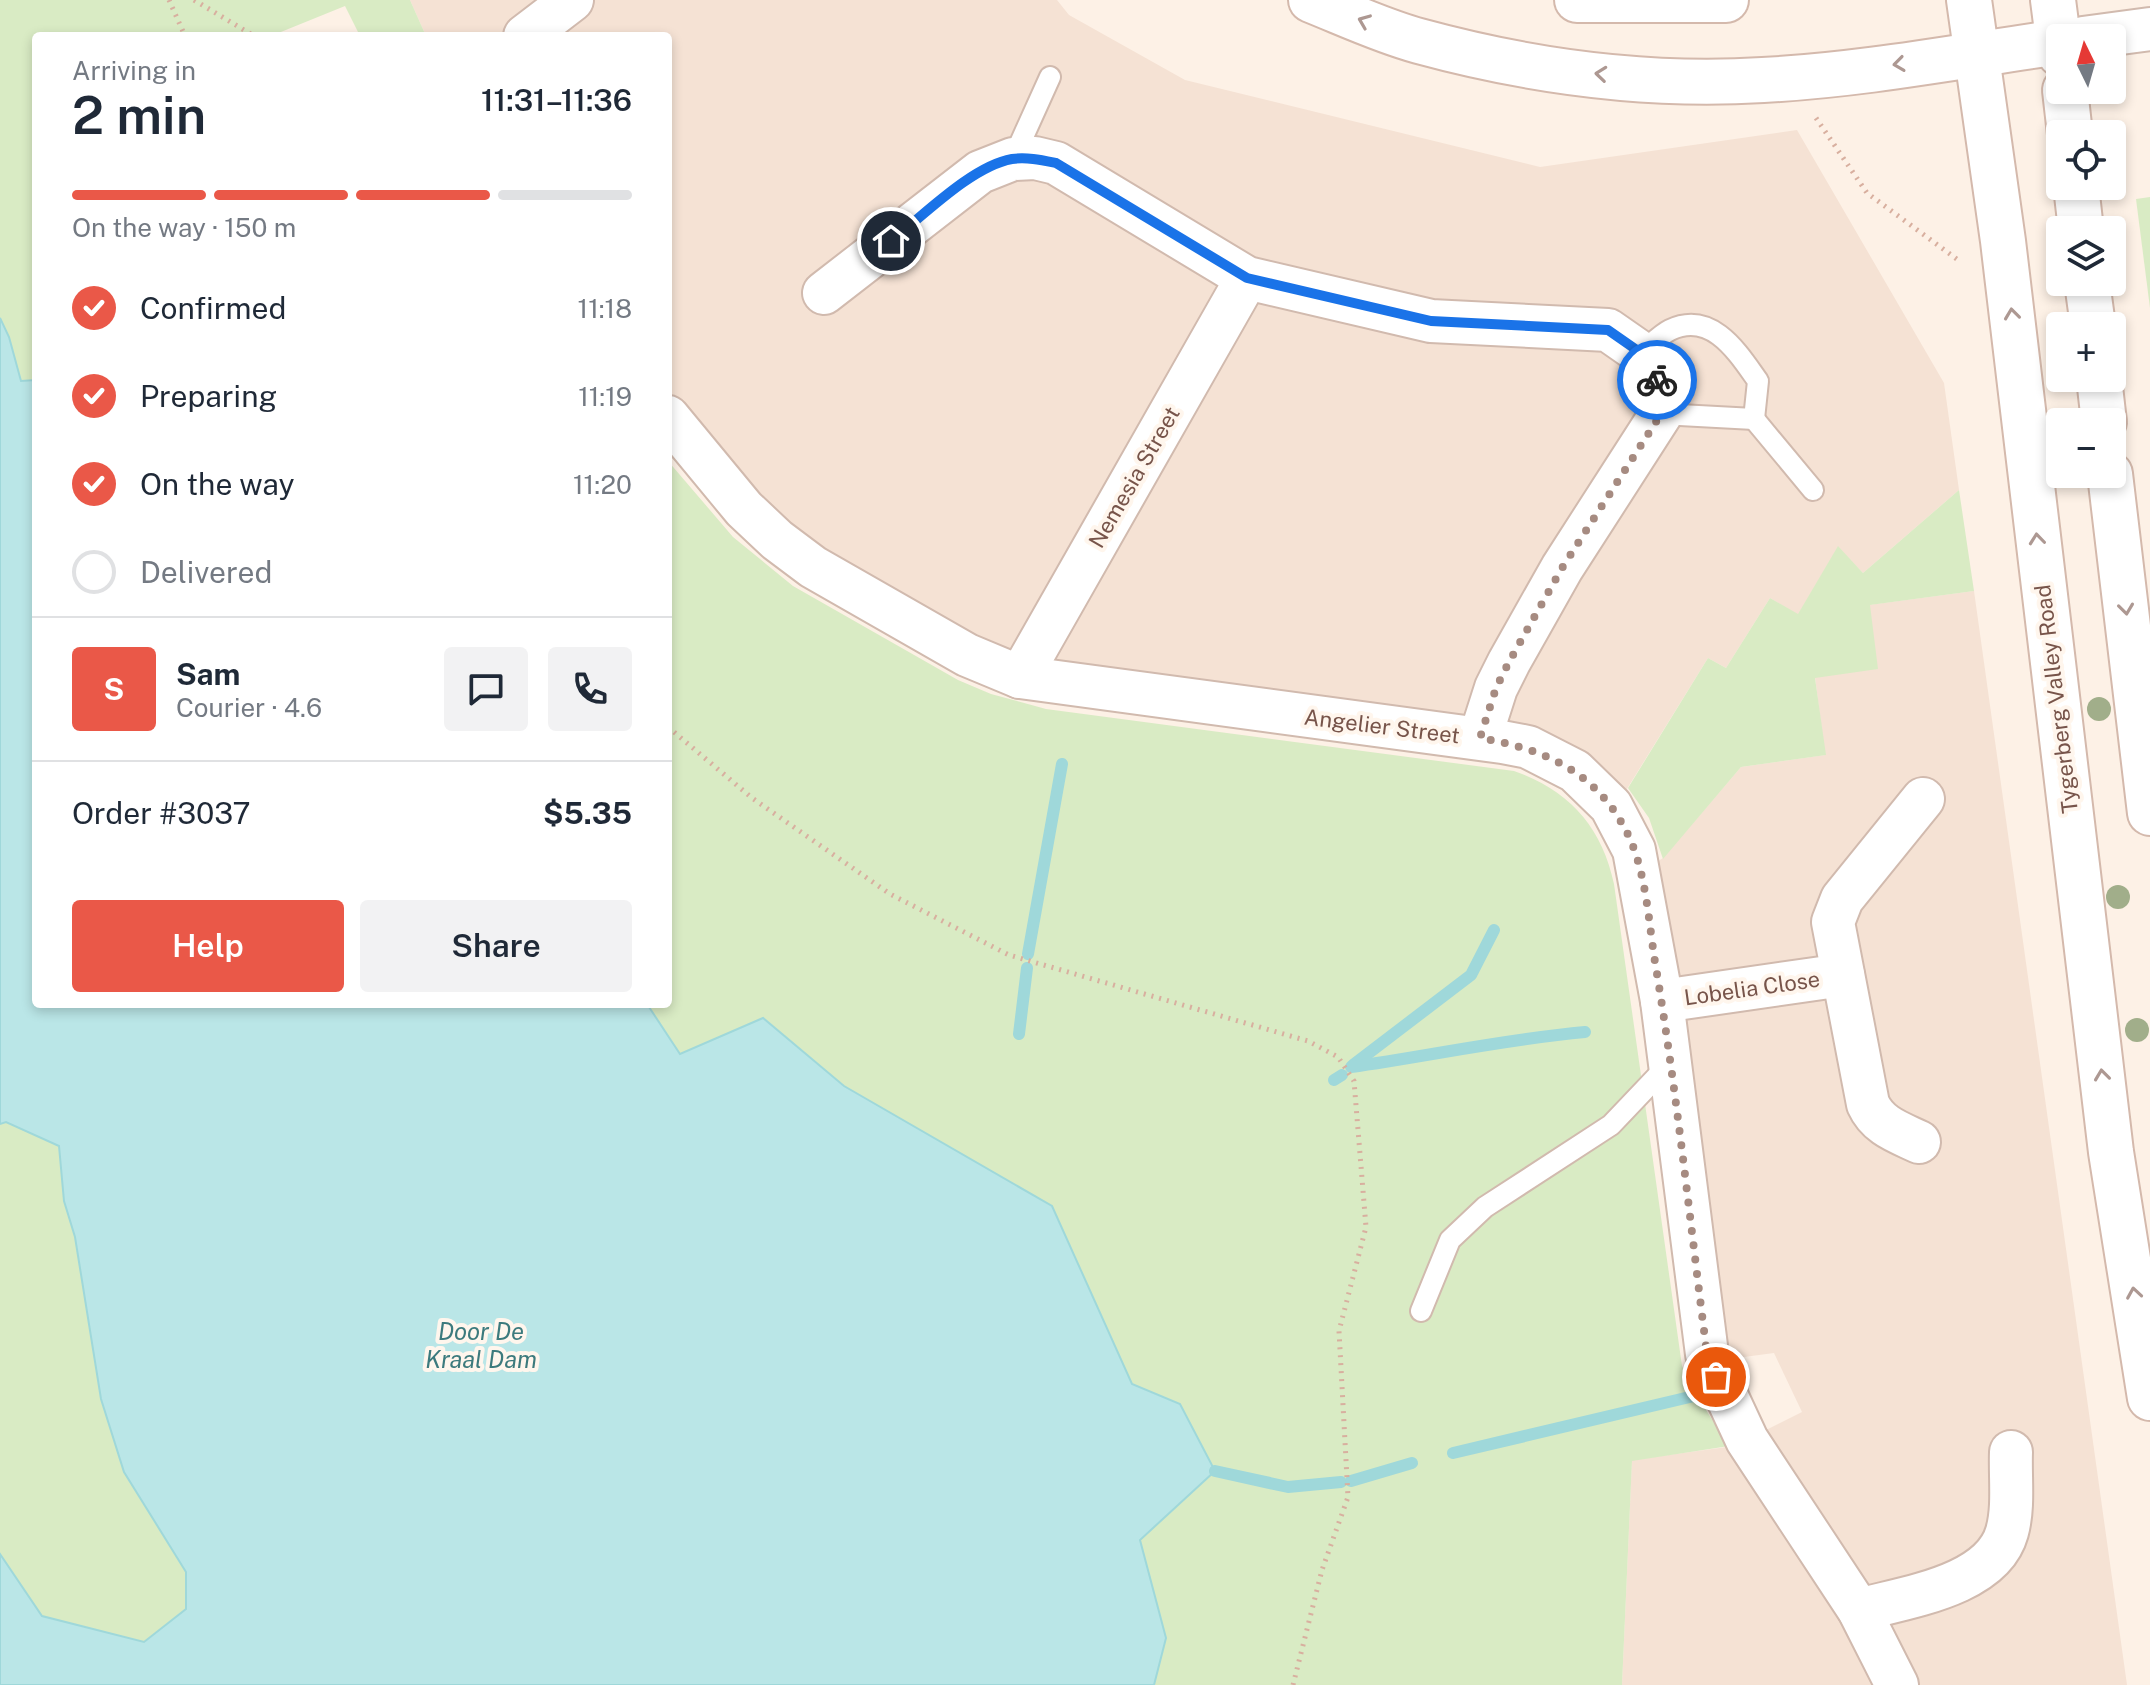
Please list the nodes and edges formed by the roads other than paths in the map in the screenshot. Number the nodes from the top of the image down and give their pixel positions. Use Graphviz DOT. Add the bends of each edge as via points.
graph roads {
  1 [pos="572,0"];
  2 [pos="1311,0"];
  3 [pos="1577,0"];
  4 [pos="1726,0"];
  5 [pos="1969,0"];
  6 [pos="2150,29"];
  7 [pos="2126,31"];
  8 [pos="530,32"];
  9 [pos="2046,39"];
  10 [pos="1976,53"];
  11 [pos="1050,77"];
  12 [pos="1013,159"];
  13 [pos="1247,278"];
  14 [pos="824,293"];
  15 [pos="1641,353"];
  16 [pos="1661,414"];
  17 [pos="1754,419"];
  18 [pos="672,422"];
  19 [pos="2112,488"];
  20 [pos="1813,490"];
  21 [pos="1020,677"];
  22 [pos="1480,738"];
  23 [pos="1923,799"];
  24 [pos="2150,813"];
  25 [pos="1843,975"];
  26 [pos="1662,1001"];
  27 [pos="1669,1064"];
  28 [pos="1919,1142"];
  29 [pos="1421,1311"];
  30 [pos="2150,1398"];
  31 [pos="2011,1452"];
  32 [pos="1859,1610"];
  33 [pos="1897,1685"];
  1 -- 8 [label="street"];
  10 -- 2 [label="main road, one-way" via="1762,80 1639,78 1545,68 1418,41"];
  3 -- 4 [label="main road"];
  5 -- 10 [label="main road, Tygerberg Valley Road"];
  6 -- 7 [label="street"];
  9 -- 10 [label="main road"];
  30 -- 10 [label="main road, Tygerberg Valley Road, one-way" via="2111,1152 2009,286"];
  11 -- 12 [label="lane"];
  12 -- 13 [label="street" via="1056,163"];
  12 -- 14 [label="street" via="980,172"];
  13 -- 15 [label="street" via="1431,321 1608,330"];
  13 -- 21 [label="street, Nemesia Street"];
  15 -- 16 [label="street" via="1658,382"];
  15 -- 17 [label="lane" via="1670,330 1702,326 1717,332 1758,381"];
  16 -- 17 [label="lane"];
  16 -- 22 [label="street" via="1514,653"];
  17 -- 20 [label="lane"];
  18 -- 21 [label="street, Angelier Street" via="744,509 813,567 967,655"];
  19 -- 24 [label="main road, one-way"];
  21 -- 22 [label="street, Angelier Street"];
  22 -- 26 [label="street, Angelier Street" via="1552,757 1611,806 1634,850"];
  23 -- 25 [label="street, Lobelia Close" via="1836,911 1834,933"];
  25 -- 26 [label="street, Lobelia Close"];
  25 -- 28 [label="street, Lobelia Close" via="1868,1104 1887,1127"];
  26 -- 27 [label="street, Angelier Street"];
  27 -- 29 [label="lane" via="1611,1125 1485,1207 1450,1240"];
  27 -- 32 [label="street, Angelier Street" via="1707,1354 1747,1440"];
  31 -- 32 [label="street" via="2009,1521 1999,1551 1987,1564 1969,1577"];
  32 -- 33 [label="street, Angelier Street"];
}
